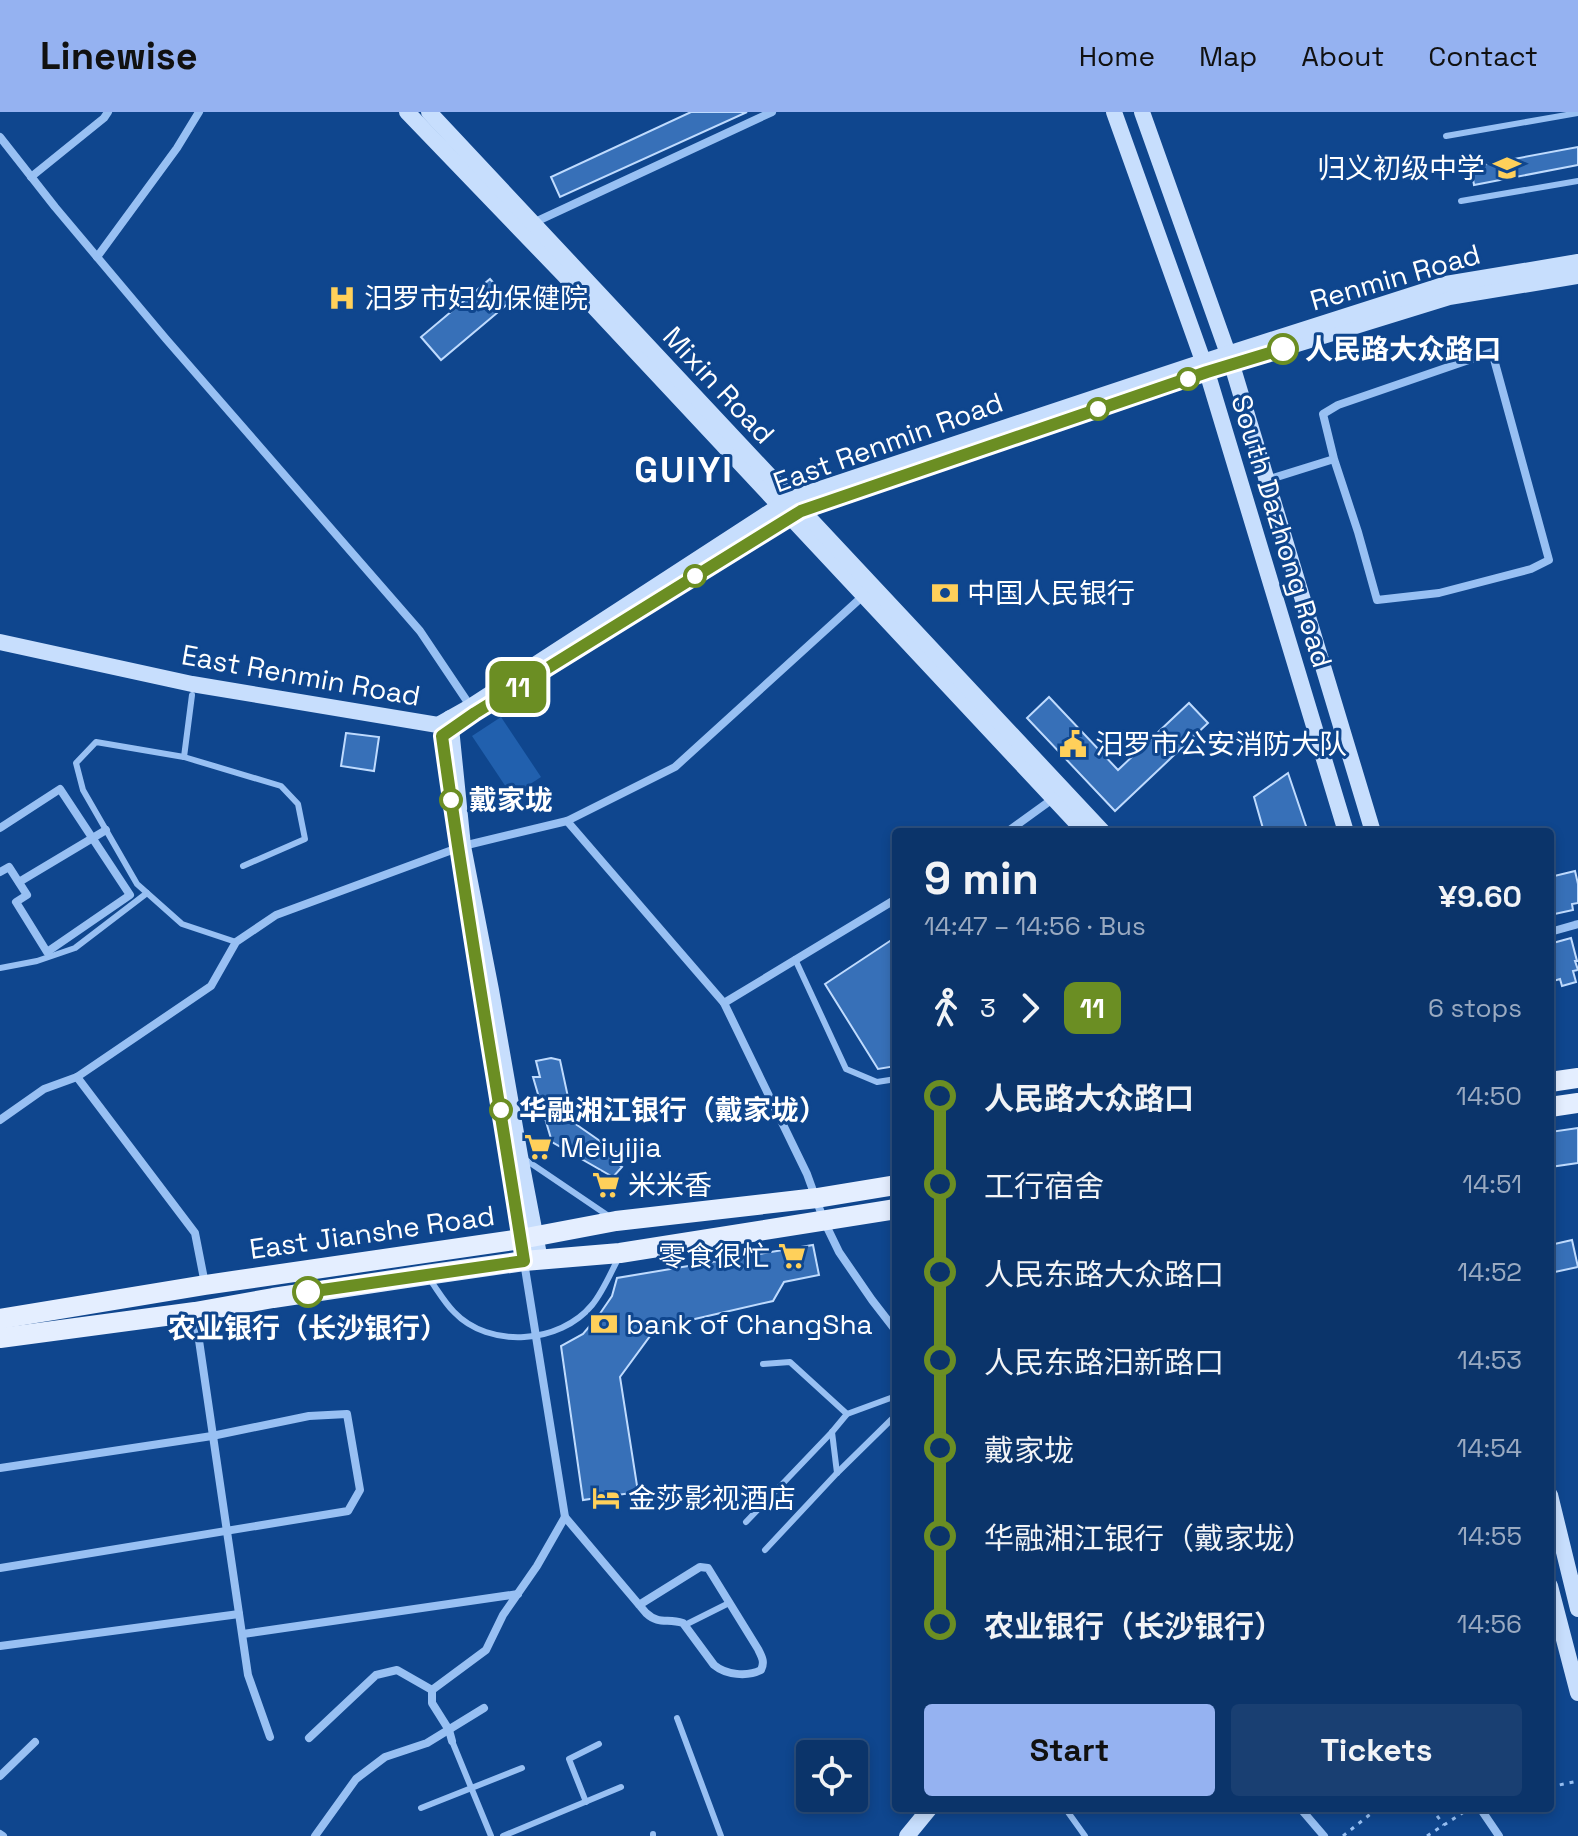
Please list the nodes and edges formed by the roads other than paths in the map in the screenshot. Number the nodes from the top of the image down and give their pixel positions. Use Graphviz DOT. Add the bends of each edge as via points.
graph roads {
  1 [pos="199,112"];
  2 [pos="407,112"];
  3 [pos="429,112"];
  4 [pos="772,112"];
  5 [pos="1114,112"];
  6 [pos="1142,112"];
  7 [pos="1578,113"];
  8 [pos="104,114"];
  9 [pos="1446,136"];
  10 [pos="0,137"];
  11 [pos="31,177"];
  12 [pos="1578,181"];
  13 [pos="1461,201"];
  14 [pos="532,223"];
  15 [pos="97,257"];
  16 [pos="1578,262"];
  17 [pos="1578,276"];
  18 [pos="1230,359"];
  19 [pos="1205,367"];
  20 [pos="1334,459"];
  21 [pos="1266,480"];
  22 [pos="790,508"];
  23 [pos="868,591"];
  24 [pos="0,642"];
  25 [pos="0,653"];
  26 [pos="192,695"];
  27 [pos="472,710"];
  28 [pos="445,727"];
  29 [pos="184,757"];
  30 [pos="1059,795"];
  31 [pos="567,821"];
  32 [pos="0,828"];
  33 [pos="1013,828"];
  34 [pos="1082,828"];
  35 [pos="1098,828"];
  36 [pos="1345,828"];
  37 [pos="1372,828"];
  38 [pos="106,830"];
  39 [pos="92,838"];
  40 [pos="460,847"];
  41 [pos="243,866"];
  42 [pos="0,872"];
  43 [pos="19,882"];
  44 [pos="147,893"];
  45 [pos="892,901"];
  46 [pos="1578,924"];
  47 [pos="1554,931"];
  48 [pos="236,942"];
  49 [pos="795,959"];
  50 [pos="0,968"];
  51 [pos="724,1003"];
  52 [pos="77,1077"];
  53 [pos="1578,1078"];
  54 [pos="892,1080"];
  55 [pos="1554,1081"];
  56 [pos="1578,1103"];
  57 [pos="1554,1106"];
  58 [pos="0,1120"];
  59 [pos="514,1152"];
  60 [pos="892,1186"];
  61 [pos="817,1198"];
  62 [pos="892,1210"];
  63 [pos="616,1221"];
  64 [pos="824,1221"];
  65 [pos="528,1238"];
  66 [pos="620,1253"];
  67 [pos="532,1261"];
  68 [pos="426,1275"];
  69 [pos="205,1285"];
  70 [pos="195,1312"];
  71 [pos="0,1319"];
  72 [pos="892,1326"];
  73 [pos="537,1337"];
  74 [pos="0,1338"];
  75 [pos="763,1364"];
  76 [pos="892,1397"];
  77 [pos="847,1414"];
  78 [pos="892,1419"];
  79 [pos="832,1432"];
  80 [pos="212,1436"];
  81 [pos="0,1468"];
  82 [pos="837,1473"];
  83 [pos="1554,1511"];
  84 [pos="565,1517"];
  85 [pos="746,1522"];
  86 [pos="226,1531"];
  87 [pos="765,1550"];
  88 [pos="0,1568"];
  89 [pos="518,1594"];
  90 [pos="1554,1601"];
  91 [pos="729,1603"];
  92 [pos="639,1605"];
  93 [pos="1578,1609"];
  94 [pos="239,1614"];
  95 [pos="685,1625"];
  96 [pos="243,1634"];
  97 [pos="0,1646"];
  98 [pos="432,1690"];
  99 [pos="1578,1693"];
  100 [pos="484,1708"];
  101 [pos="677,1718"];
  102 [pos="449,1730"];
  103 [pos="270,1737"];
  104 [pos="309,1738"];
  105 [pos="452,1741"];
  106 [pos="35,1742"];
  107 [pos="599,1744"];
  108 [pos="522,1768"];
  109 [pos="0,1776"];
  110 [pos="621,1787"];
  111 [pos="471,1788"];
  112 [pos="586,1802"];
  113 [pos="421,1808"];
  114 [pos="927,1812"];
  115 [pos="937,1812"];
  116 [pos="1068,1812"];
  117 [pos="1303,1812"];
  118 [pos="1483,1812"];
  119 [pos="315,1836"];
  120 [pos="491,1836"];
  121 [pos="503,1836"];
  122 [pos="721,1836"];
  123 [pos="907,1836"];
  124 [pos="918,1836"];
  125 [pos="1085,1836"];
  126 [pos="1324,1836"];
  127 [pos="1499,1836"];
  1 -- 15 [label="street"];
  2 -- 22 [label="street"];
  3 -- 14 [label="street, Mixin Road"];
  4 -- 14 [label="street"];
  5 -- 19 [label="street, South Dazhong Road"];
  6 -- 18 [label="street, South Dazhong Road"];
  7 -- 9 [label="lane"];
  8 -- 11 [label="street"];
  10 -- 11 [label="street"];
  11 -- 15 [label="street"];
  12 -- 13 [label="lane"];
  14 -- 22 [label="street, Mixin Road"];
  15 -- 27 [label="street" via="420,631"];
  16 -- 18 [label="street, Renmin Road" via="1446,284"];
  17 -- 18 [label="street, Renmin Road" via="1449,297"];
  18 -- 19 [label="street, East Renmin Road"];
  18 -- 21 [label="street, South Dazhong Road"];
  19 -- 22 [label="street, East Renmin Road"];
  19 -- 36 [label="street, South Dazhong Road"];
  20 -- 20 [label="street" via="1377,600 1439,593 1549,560 1492,352 1323,414"];
  20 -- 21 [label="street"];
  21 -- 37 [label="street, South Dazhong Road"];
  22 -- 23 [label="street, Mixin Road"];
  22 -- 27 [label="street, East Renmin Road"];
  23 -- 30 [label="street, Mixin Road"];
  23 -- 31 [label="street" via="675,767"];
  24 -- 28 [label="street, East Renmin Road" via="192,684"];
  25 -- 26 [label="street, East Renmin Road"];
  26 -- 28 [label="street, East Renmin Road"];
  26 -- 29 [label="lane"];
  27 -- 28 [label="street, East Renmin Road"];
  28 -- 40 [label="street"];
  29 -- 38 [label="lane" via="96,742 76,763 83,790"];
  29 -- 41 [label="lane" via="281,786 298,804 305,839"];
  30 -- 33 [label="street"];
  30 -- 34 [label="street"];
  30 -- 35 [label="street, Mixin Road"];
  31 -- 40 [label="street"];
  31 -- 51 [label="street"];
  32 -- 39 [label="street" via="60,789"];
  38 -- 39 [label="street"];
  38 -- 44 [label="lane"];
  39 -- 43 [label="street"];
  39 -- 43 [label="street" via="130,895 47,952 16,902 27,895"];
  40 -- 48 [label="street" via="276,915"];
  40 -- 59 [label="street"];
  42 -- 43 [label="street" via="9,867"];
  44 -- 48 [label="lane" via="182,924"];
  44 -- 50 [label="lane" via="75,948"];
  45 -- 49 [label="street"];
  46 -- 47 [label="street"];
  48 -- 52 [label="street" via="211,986"];
  49 -- 51 [label="street"];
  49 -- 54 [label="lane" via="846,1069 877,1082"];
  51 -- 61 [label="street"];
  52 -- 58 [label="street" via="44,1089"];
  52 -- 69 [label="street" via="195,1233"];
  53 -- 55 [label="main road"];
  56 -- 57 [label="main road"];
  59 -- 63 [label="lane"];
  59 -- 65 [label="street"];
  60 -- 61 [label="main road, East Jianshe Road"];
  61 -- 63 [label="main road, East Jianshe Road"];
  61 -- 64 [label="street"];
  62 -- 64 [label="main road, East Jianshe Road"];
  63 -- 65 [label="main road, East Jianshe Road"];
  64 -- 66 [label="main road, East Jianshe Road"];
  64 -- 72 [label="street" via="839,1252"];
  65 -- 67 [label="street"];
  65 -- 69 [label="main road, East Jianshe Road"];
  66 -- 67 [label="main road, East Jianshe Road"];
  66 -- 73 [label="lane" via="592,1305 572,1322"];
  67 -- 68 [label="main road, East Jianshe Road"];
  67 -- 73 [label="street"];
  68 -- 70 [label="main road, East Jianshe Road"];
  68 -- 73 [label="lane" via="455,1313 480,1330"];
  69 -- 71 [label="main road, East Jianshe Road"];
  70 -- 74 [label="main road, East Jianshe Road"];
  70 -- 80 [label="street"];
  73 -- 84 [label="street"];
  75 -- 77 [label="lane" via="790,1362"];
  76 -- 77 [label="lane"];
  77 -- 79 [label="lane"];
  78 -- 82 [label="lane"];
  79 -- 82 [label="lane"];
  79 -- 85 [label="lane"];
  80 -- 81 [label="street"];
  80 -- 86 [label="street"];
  80 -- 86 [label="street" via="309,1416 347,1414 360,1490 348,1511"];
  82 -- 87 [label="lane"];
  83 -- 93 [label="street"];
  84 -- 89 [label="street"];
  84 -- 92 [label="street"];
  86 -- 88 [label="street"];
  86 -- 94 [label="street"];
  89 -- 96 [label="street"];
  89 -- 98 [label="street" via="486,1650"];
  90 -- 99 [label="street"];
  91 -- 92 [label="street" via="708,1568 700,1567"];
  91 -- 95 [label="lane"];
  91 -- 95 [label="street" via="762,1658 761,1670 755,1673 720,1670"];
  92 -- 95 [label="street" via="652,1619"];
  94 -- 96 [label="street"];
  94 -- 97 [label="street"];
  96 -- 103 [label="street" via="248,1675"];
  98 -- 102 [label="street" via="432,1703"];
  98 -- 104 [label="street" via="397,1670 376,1675"];
  100 -- 102 [label="street"];
  101 -- 122 [label="lane"];
  102 -- 105 [label="street"];
  102 -- 119 [label="street" via="385,1757 356,1779"];
  105 -- 111 [label="lane"];
  106 -- 109 [label="street"];
  107 -- 112 [label="lane" via="569,1759"];
  108 -- 111 [label="lane"];
  110 -- 112 [label="lane"];
  111 -- 113 [label="lane"];
  111 -- 120 [label="lane"];
  112 -- 121 [label="lane"];
  114 -- 123 [label="street"];
  115 -- 124 [label="street"];
  116 -- 125 [label="lane"];
  117 -- 126 [label="street"];
  118 -- 127 [label="street"];
}
